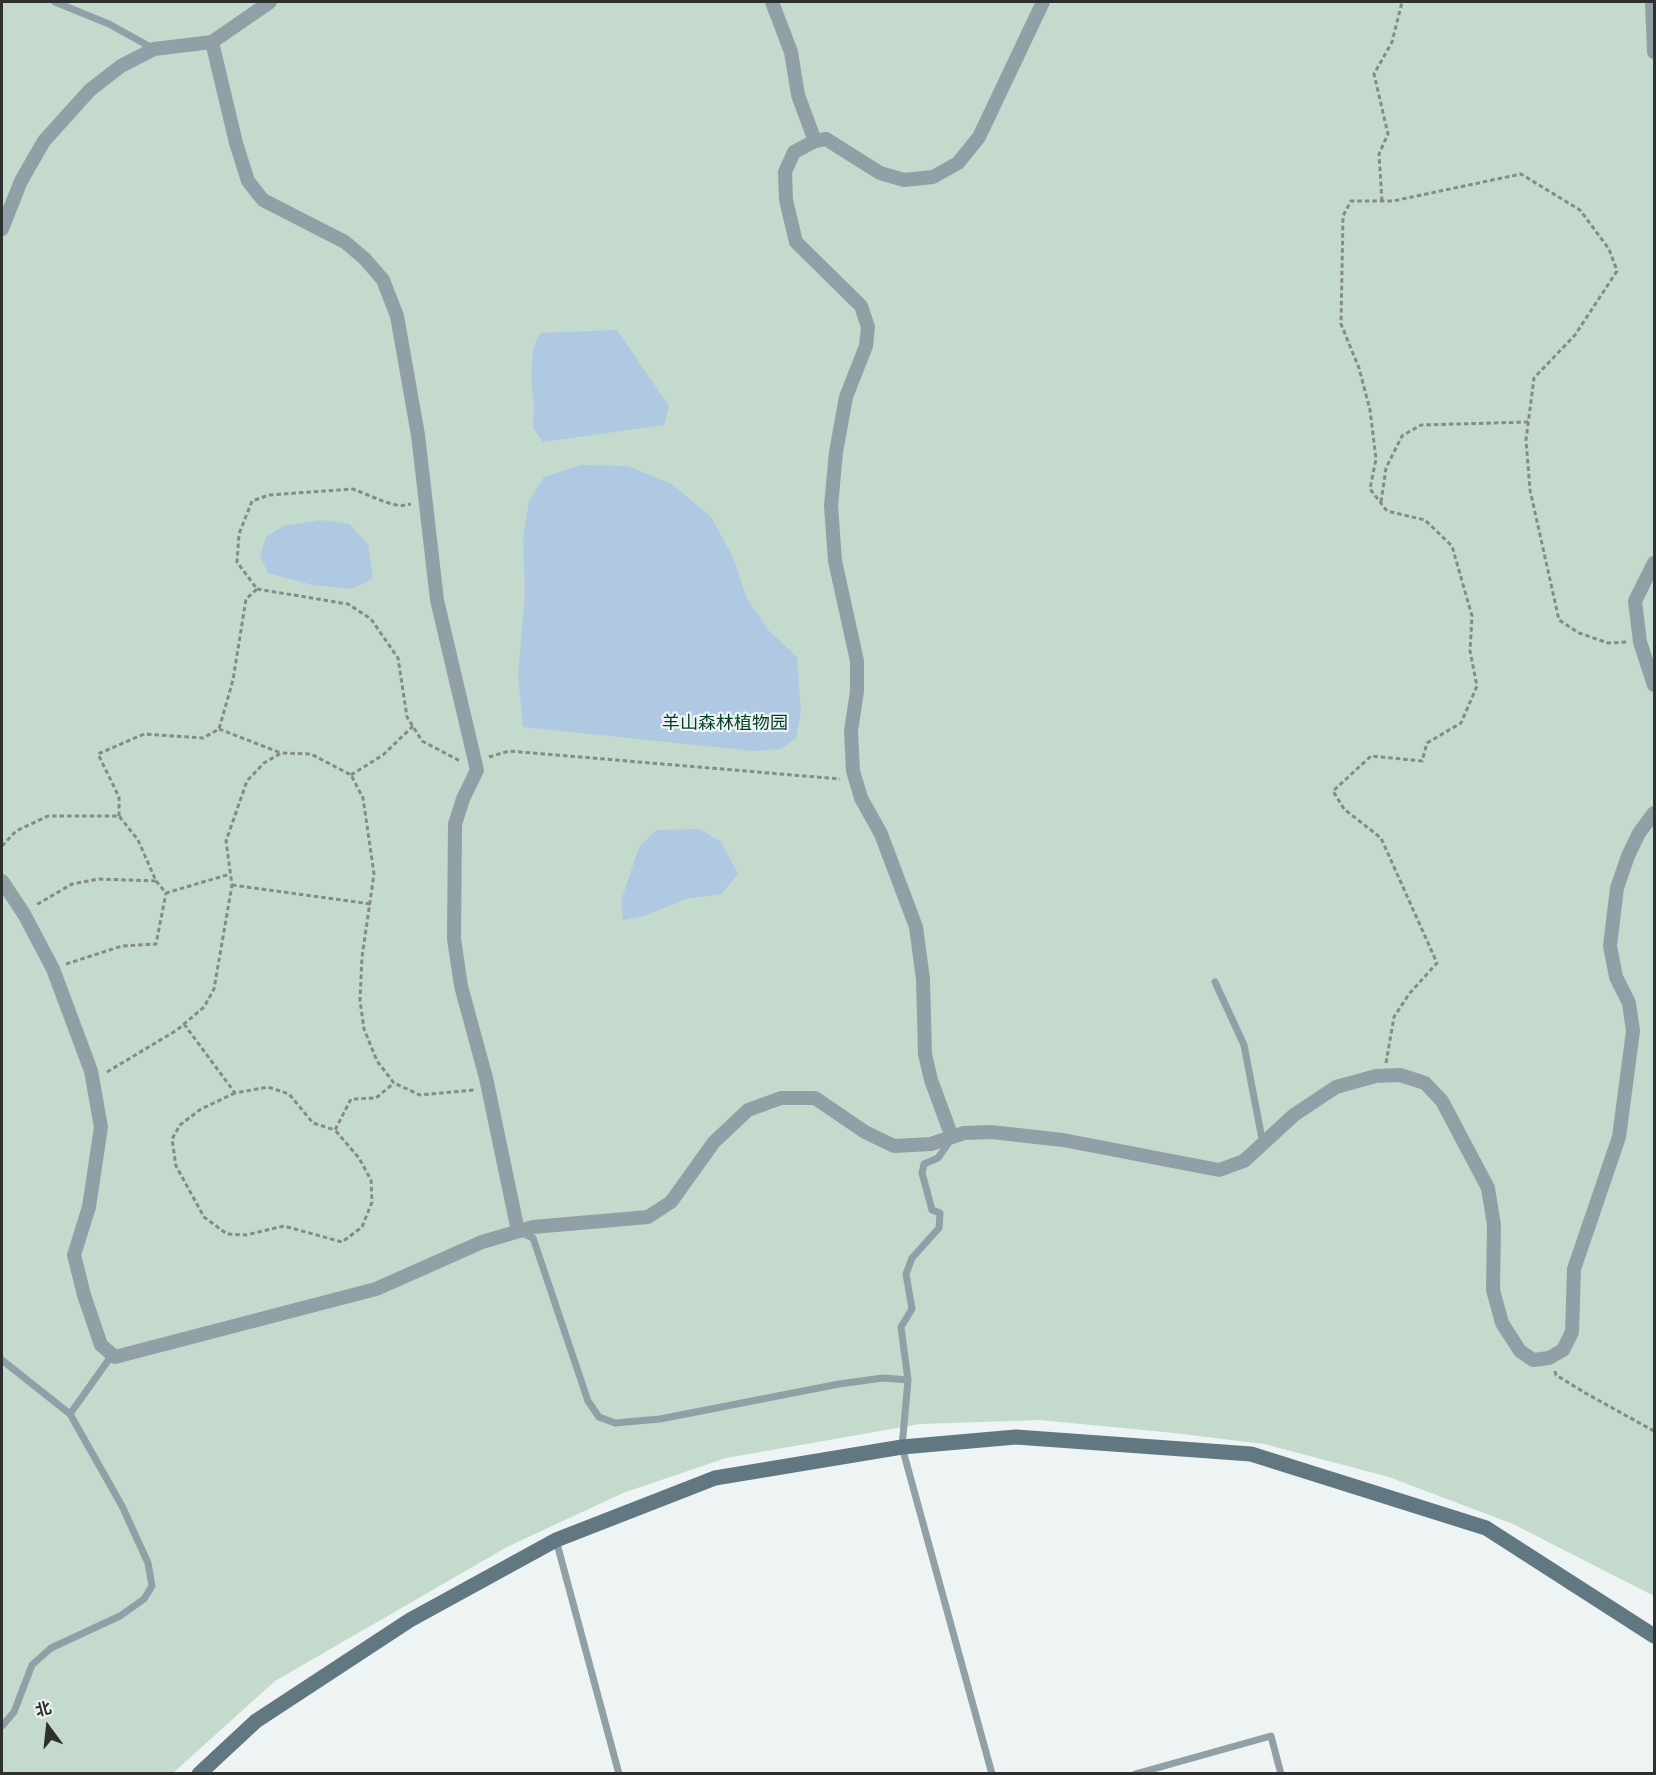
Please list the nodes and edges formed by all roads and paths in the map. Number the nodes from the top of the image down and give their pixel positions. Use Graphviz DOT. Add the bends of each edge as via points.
graph roads {
  1 [pos="55,2"];
  2 [pos="270,2"];
  3 [pos="772,2"];
  4 [pos="1043,2"];
  5 [pos="1402,2"];
  6 [pos="1652,2"];
  7 [pos="212,42"];
  8 [pos="154,49"];
  9 [pos="1654,52"];
  10 [pos="814,141"];
  11 [pos="1382,201"];
  12 [pos="2,229"];
  13 [pos="1528,422"];
  14 [pos="425,501"];
  15 [pos="1381,502"];
  16 [pos="1654,563"];
  17 [pos="257,588"];
  18 [pos="1640,642"];
  19 [pos="1654,685"];
  20 [pos="413,726"];
  21 [pos="219,729"];
  22 [pos="281,753"];
  23 [pos="477,766"];
  24 [pos="351,776"];
  25 [pos="855,777"];
  26 [pos="1654,813"];
  27 [pos="119,816"];
  28 [pos="2,846"];
  29 [pos="230,874"];
  30 [pos="156,881"];
  31 [pos="2,882"];
  32 [pos="232,885"];
  33 [pos="166,893"];
  34 [pos="371,904"];
  35 [pos="24,914"];
  36 [pos="53,969"];
  37 [pos="1215,982"];
  38 [pos="184,1024"];
  39 [pos="1384,1075"];
  40 [pos="93,1080"];
  41 [pos="394,1083"];
  42 [pos="488,1089"];
  43 [pos="236,1093"];
  44 [pos="335,1130"];
  45 [pos="952,1137"];
  46 [pos="1263,1144"];
  47 [pos="518,1231"];
  48 [pos="112,1355"];
  49 [pos="1550,1358"];
  50 [pos="2,1360"];
  51 [pos="908,1380"];
  52 [pos="70,1414"];
  53 [pos="1654,1431"];
  54 [pos="902,1447"];
  55 [pos="556,1540"];
  56 [pos="1654,1636"];
  57 [pos="2,1726"];
  58 [pos="199,1773"];
  59 [pos="619,1773"];
  60 [pos="992,1773"];
  61 [pos="1135,1773"];
  62 [pos="1281,1773"];
  1 -- 8 [label="lane" via="109,24"];
  2 -- 7 [label="street"];
  3 -- 10 [label="street" via="791,52 798,95"];
  4 -- 10 [label="street" via="979,137 958,163 933,177 904,180 880,173 826,139"];
  5 -- 11 [label="path" via="1392,42 1374,74 1388,134 1379,154"];
  6 -- 9 [label="street"];
  7 -- 8 [label="street"];
  7 -- 14 [label="street" via="248,181 263,201 345,242 383,280 397,316 406,363"];
  8 -- 12 [label="street" via="121,66 62,118 21,182"];
  10 -- 25 [label="street" via="794,152 785,172 786,200 796,242 861,306 868,327 866,346 846,397 831,506 838,579 857,661 851,731"];
  11 -- 13 [label="path" via="1521,174 1580,210 1609,249 1617,271 1575,335 1534,378"];
  11 -- 15 [label="path" via="1351,201 1343,216 1341,324 1370,410 1376,459 1370,489"];
  13 -- 15 [label="path" via="1421,424 1402,436 1391,457"];
  13 -- 18 [label="path" via="1530,490 1559,620 1579,633 1608,643"];
  14 -- 17 [label="path" via="400,506 353,489 269,495 252,501 239,534 237,562"];
  14 -- 23 [label="street" via="437,600"];
  15 -- 39 [label="path" via="1387,511 1425,520 1452,546 1473,616 1470,651 1477,686 1461,723 1427,743 1422,761 1371,756 1333,790 1344,809 1381,838 1437,963 1394,1017"];
  16 -- 18 [label="street" via="1635,601"];
  17 -- 20 [label="path" via="348,604 371,619 398,658 407,717"];
  17 -- 21 [label="path" via="246,599 233,680"];
  18 -- 19 [label="street"];
  20 -- 23 [label="path" via="422,741"];
  20 -- 24 [label="path" via="383,755"];
  21 -- 22 [label="path"];
  21 -- 27 [label="path" via="203,738 144,734 98,754 119,797"];
  22 -- 24 [label="path" via="311,754"];
  22 -- 29 [label="path" via="264,763 247,782 226,841"];
  23 -- 25 [label="path" via="509,751 833,780"];
  23 -- 42 [label="street" via="454,824 454,939 461,986"];
  24 -- 34 [label="path" via="363,798 374,874"];
  25 -- 45 [label="street" via="916,927 923,978 925,1054 930,1080"];
  26 -- 49 [label="street" via="1639,833 1617,888 1610,946 1616,976 1629,1003 1633,1032 1619,1137 1574,1269 1572,1332 1563,1350"];
  27 -- 28 [label="path" via="48,816 16,831"];
  27 -- 30 [label="path" via="138,840"];
  29 -- 32 [label="path"];
  29 -- 33 [label="path"];
  30 -- 33 [label="path"];
  30 -- 35 [label="path" via="108,879 72,884"];
  31 -- 35 [label="street"];
  32 -- 34 [label="path"];
  32 -- 38 [label="path" via="214,988 204,1007"];
  33 -- 36 [label="path" via="156,944 122,946"];
  34 -- 41 [label="path" via="360,1001 364,1029 377,1061"];
  35 -- 36 [label="street"];
  36 -- 40 [label="street"];
  37 -- 46 [label="lane" via="1244,1045"];
  38 -- 40 [label="path"];
  38 -- 43 [label="path"];
  39 -- 46 [label="street" via="1336,1087 1294,1115"];
  39 -- 49 [label="street" via="1400,1075 1425,1083 1442,1101 1488,1188 1494,1225 1493,1290 1502,1323 1520,1351 1533,1360"];
  40 -- 48 [label="street" via="101,1127 89,1207 74,1255 101,1345"];
  41 -- 42 [label="path" via="420,1095"];
  41 -- 44 [label="path" via="376,1098 351,1099"];
  42 -- 47 [label="street"];
  43 -- 44 [label="path" via="268,1087 289,1094 313,1123"];
  43 -- 44 [label="path" via="201,1109 180,1125 172,1139 176,1166 204,1217 227,1234 246,1235 284,1226 342,1242 362,1227 372,1202 371,1180 359,1158"];
  45 -- 46 [label="street" via="991,1132 1063,1140 1219,1170 1244,1161"];
  45 -- 47 [label="street" via="931,1144 894,1146 865,1132 815,1098 781,1098 748,1110 714,1143 671,1202 648,1217"];
  45 -- 51 [label="lane" via="938,1158 924,1164 922,1173 932,1210 940,1213 939,1228 912,1258 906,1274 912,1309 901,1327"];
  47 -- 48 [label="street" via="482,1242 376,1289 137,1353"];
  47 -- 51 [label="lane" via="533,1238 588,1401 599,1417 615,1423 660,1419 850,1382"];
  48 -- 52 [label="lane"];
  49 -- 53 [label="path" via="1556,1375"];
  50 -- 52 [label="lane"];
  51 -- 54 [label="lane"];
  52 -- 57 [label="lane" via="122,1506 148,1563 152,1586 144,1599 120,1616 51,1648 33,1665 14,1712"];
  54 -- 55 [label="street" via="715,1478"];
  54 -- 56 [label="street" via="1016,1437 1251,1454 1486,1528"];
  54 -- 60 [label="lane"];
  55 -- 58 [label="street" via="410,1620 256,1721"];
  55 -- 59 [label="lane"];
  61 -- 62 [label="lane" via="1271,1736"];
}
